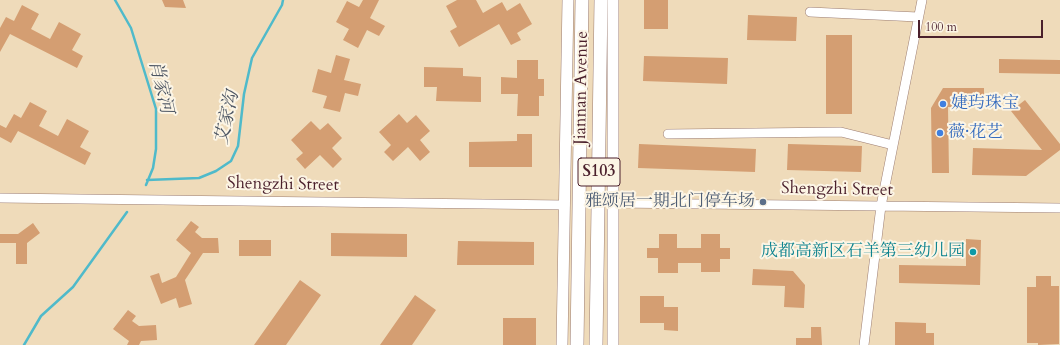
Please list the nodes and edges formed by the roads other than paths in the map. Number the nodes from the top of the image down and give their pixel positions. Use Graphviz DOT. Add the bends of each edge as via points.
graph roads {
  1 [pos="568,0"];
  2 [pos="582,0"];
  3 [pos="601,0"];
  4 [pos="613,0"];
  5 [pos="922,0"];
  6 [pos="810,12"];
  7 [pos="918,16"];
  8 [pos="668,134"];
  9 [pos="893,145"];
  10 [pos="0,198"];
  11 [pos="613,203"];
  12 [pos="565,205"];
  13 [pos="881,206"];
  14 [pos="1060,208"];
  15 [pos="562,345"];
  16 [pos="577,345"];
  17 [pos="596,345"];
  18 [pos="613,345"];
  19 [pos="864,345"];
  1 -- 12 [label="main road"];
  2 -- 16 [label="highway, Jiannan Avenue / S103"];
  3 -- 17 [label="highway, Jiannan Avenue / S103"];
  4 -- 11 [label="main road"];
  5 -- 7 [label="street"];
  6 -- 7 [label="street"];
  7 -- 9 [label="street"];
  8 -- 9 [label="street" via="841,132"];
  9 -- 13 [label="street"];
  10 -- 12 [label="street, Shengzhi Street"];
  11 -- 13 [label="street, Shengzhi Street"];
  11 -- 18 [label="main road"];
  12 -- 15 [label="main road"];
  13 -- 14 [label="street, Shengzhi Street"];
  13 -- 19 [label="street"];
}
